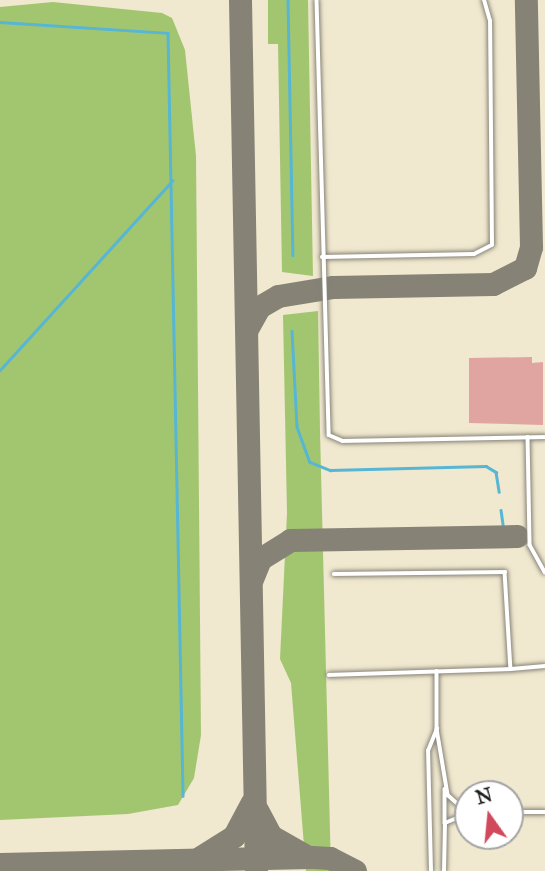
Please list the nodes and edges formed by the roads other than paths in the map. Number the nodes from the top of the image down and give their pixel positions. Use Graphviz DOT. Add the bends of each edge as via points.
graph roads {
  1 [pos="317,0"];
  2 [pos="484,0"];
  3 [pos="322,257"];
  4 [pos="545,437"];
  5 [pos="528,438"];
  6 [pos="545,572"];
  7 [pos="334,574"];
  8 [pos="545,666"];
  9 [pos="511,669"];
  10 [pos="437,671"];
  11 [pos="329,675"];
  12 [pos="436,729"];
  13 [pos="445,780"];
  14 [pos="454,804"];
  15 [pos="524,812"];
  16 [pos="545,812"];
  17 [pos="454,819"];
  18 [pos="445,823"];
  19 [pos="431,871"];
  20 [pos="444,871"];
  1 -- 3 [label="lane"];
  2 -- 3 [label="lane" via="490,21 492,245 474,254"];
  3 -- 5 [label="lane" via="325,424 332,438"];
  4 -- 5 [label="lane"];
  5 -- 6 [label="lane" via="530,545"];
  7 -- 9 [label="lane" via="505,572"];
  8 -- 9 [label="lane"];
  9 -- 10 [label="lane"];
  10 -- 11 [label="lane"];
  10 -- 12 [label="lane"];
  12 -- 13 [label="lane"];
  12 -- 19 [label="lane" via="428,751"];
  13 -- 14 [label="lane"];
  13 -- 18 [label="lane"];
  15 -- 16 [label="lane"];
  17 -- 18 [label="lane"];
  18 -- 20 [label="lane"];
}
